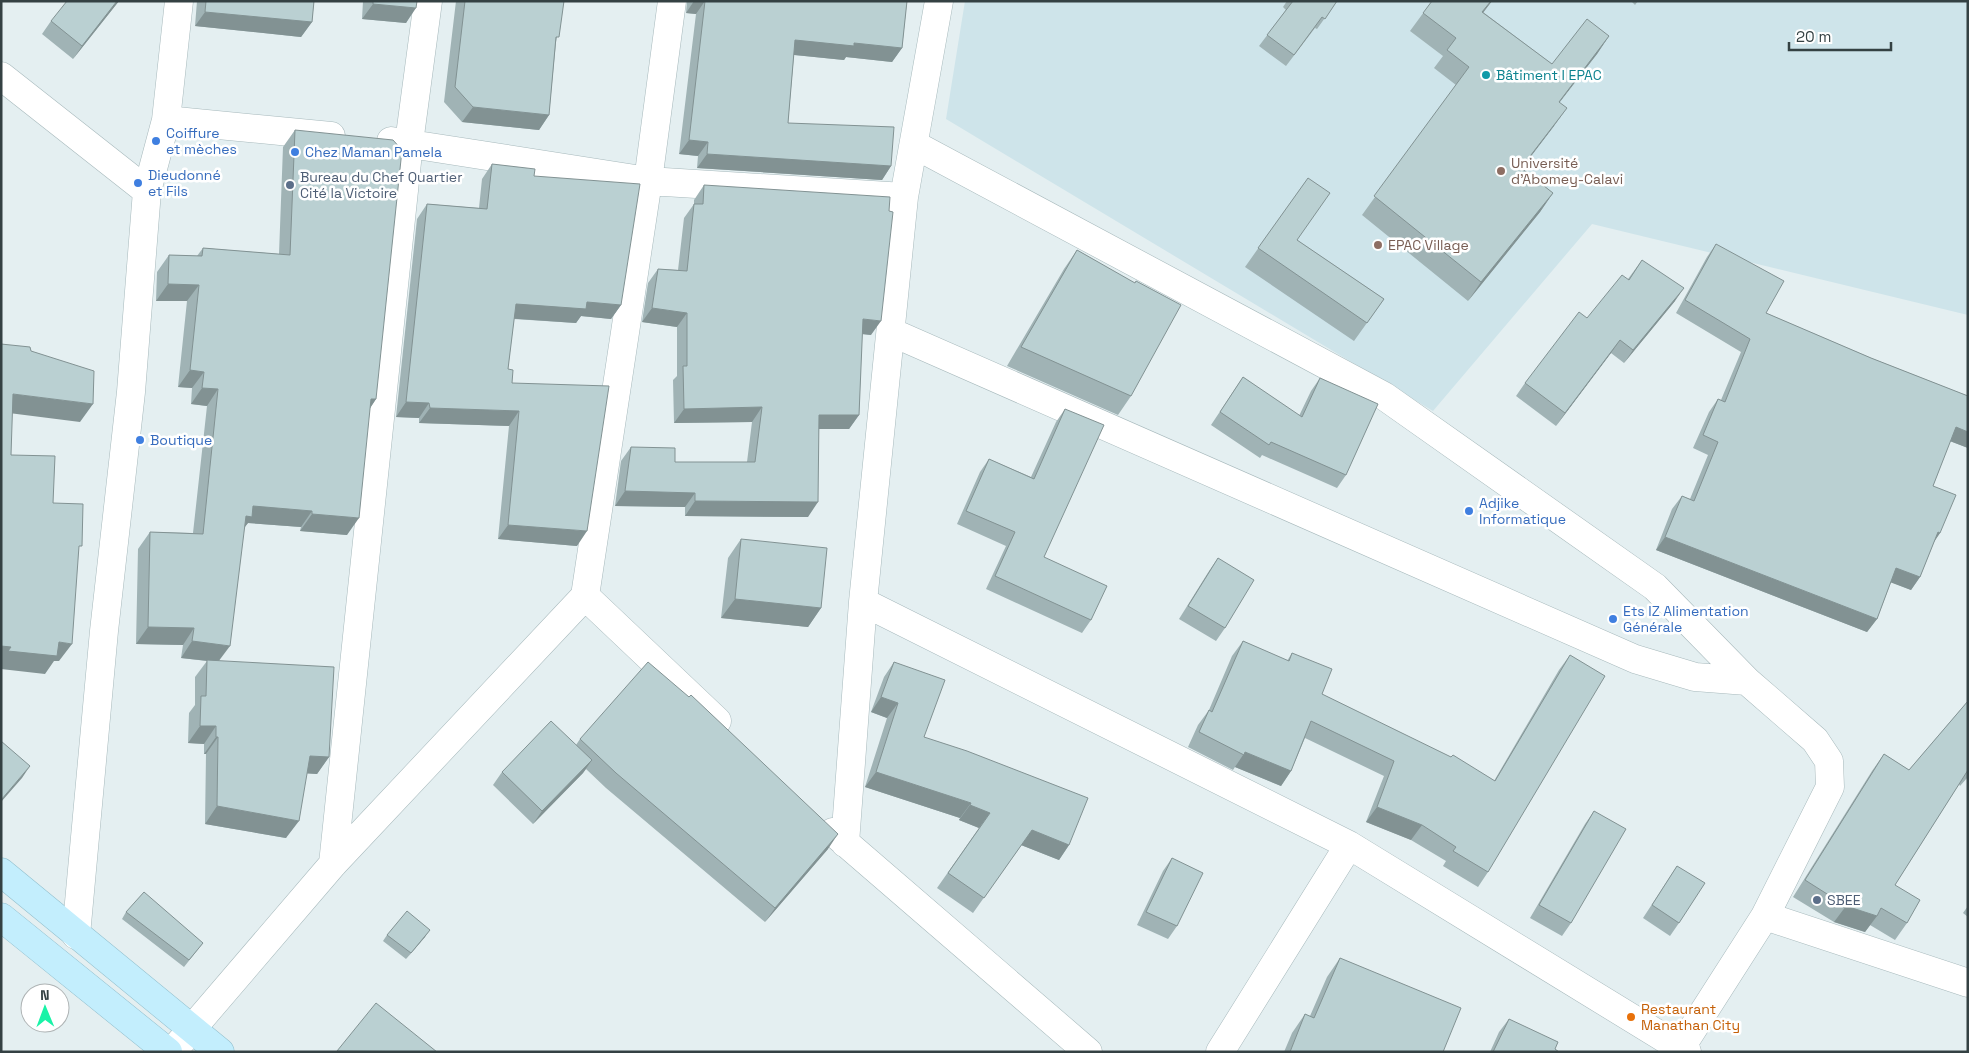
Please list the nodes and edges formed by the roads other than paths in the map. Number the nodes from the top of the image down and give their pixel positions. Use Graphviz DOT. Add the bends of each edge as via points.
graph roads {
  1 [pos="179,1"];
  2 [pos="428,1"];
  3 [pos="672,1"];
  4 [pos="939,1"];
  5 [pos="1,76"];
  6 [pos="166,120"];
  7 [pos="409,143"];
  8 [pos="914,145"];
  9 [pos="648,181"];
  10 [pos="147,191"];
  11 [pos="904,197"];
  12 [pos="891,332"];
  13 [pos="585,596"];
  14 [pos="862,602"];
  15 [pos="1747,681"];
  16 [pos="737,740"];
  17 [pos="816,816"];
  18 [pos="845,843"];
  19 [pos="1349,845"];
  20 [pos="333,864"];
  21 [pos="1,872"];
  22 [pos="1765,916"];
  23 [pos="1,917"];
  24 [pos="76,935"];
  25 [pos="1968,983"];
  26 [pos="194,1029"];
  27 [pos="1682,1051"];
  28 [pos="168,1052"];
  29 [pos="172,1052"];
  30 [pos="220,1052"];
  31 [pos="1088,1052"];
  32 [pos="1220,1052"];
  1 -- 6 [label="street"];
  2 -- 7 [label="street"];
  3 -- 9 [label="street"];
  4 -- 8 [label="street"];
  5 -- 10 [label="street"];
  6 -- 7 [label="street"];
  6 -- 10 [label="street"];
  7 -- 9 [label="street"];
  7 -- 20 [label="street"];
  8 -- 11 [label="street"];
  8 -- 15 [label="street" via="1384,396 1655,587"];
  9 -- 11 [label="street"];
  9 -- 13 [label="street"];
  10 -- 24 [label="street" via="131,392 104,631"];
  11 -- 12 [label="street"];
  12 -- 14 [label="street"];
  12 -- 15 [label="street" via="1636,659 1695,677"];
  13 -- 16 [label="street"];
  13 -- 20 [label="street"];
  14 -- 18 [label="street"];
  14 -- 19 [label="street"];
  15 -- 22 [label="street" via="1815,740 1829,761 1830,786"];
  17 -- 18 [label="street"];
  18 -- 31 [label="street"];
  19 -- 27 [label="street"];
  19 -- 32 [label="street"];
  20 -- 26 [label="street"];
  21 -- 24 [label="main road"];
  22 -- 25 [label="street"];
  22 -- 27 [label="street"];
  23 -- 28 [label="main road"];
  24 -- 26 [label="main road"];
  26 -- 29 [label="street"];
  26 -- 30 [label="main road"];
}
